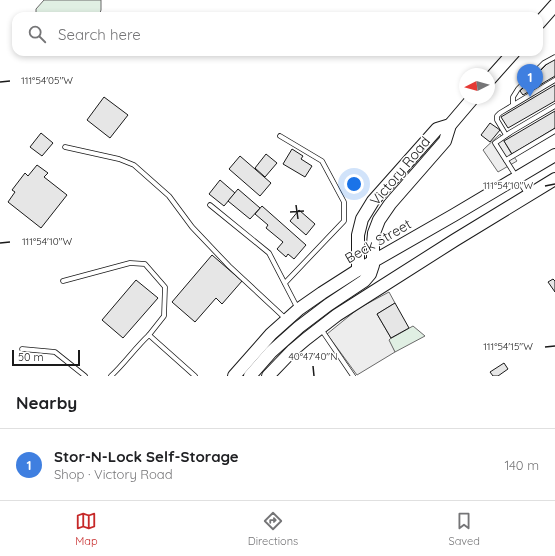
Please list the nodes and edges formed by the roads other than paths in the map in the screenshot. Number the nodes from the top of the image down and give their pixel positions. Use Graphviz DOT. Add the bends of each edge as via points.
graph roads {
  1 [pos="555,5"];
  2 [pos="543,18"];
  3 [pos="510,56"];
  4 [pos="555,57"];
  5 [pos="495,73"];
  6 [pos="555,80"];
  7 [pos="468,104"];
  8 [pos="513,105"];
  9 [pos="555,106"];
  10 [pos="450,125"];
  11 [pos="555,131"];
  12 [pos="506,135"];
  13 [pos="280,136"];
  14 [pos="65,147"];
  15 [pos="555,155"];
  16 [pos="506,160"];
  17 [pos="517,177"];
  18 [pos="555,179"];
  19 [pos="528,195"];
  20 [pos="210,205"];
  21 [pos="373,261"];
  22 [pos="358,270"];
  23 [pos="63,281"];
  24 [pos="285,283"];
  25 [pos="299,309"];
  26 [pos="287,319"];
  27 [pos="320,327"];
  28 [pos="149,335"];
  29 [pos="22,349"];
  30 [pos="85,376"];
  31 [pos="111,376"];
  32 [pos="195,376"];
  33 [pos="234,376"];
  34 [pos="250,376"];
  35 [pos="268,376"];
  36 [pos="353,376"];
  1 -- 2 [label="main road"];
  3 -- 5 [label="main road"];
  4 -- 8 [label="lane" via="518,89 512,97"];
  6 -- 8 [label="lane"];
  7 -- 10 [label="main road, Victory Road"];
  8 -- 12 [label="lane" via="497,118"];
  9 -- 12 [label="lane"];
  10 -- 21 [label="main road, Victory Road" via="445,141 379,220 374,233"];
  10 -- 22 [label="main road, Victory Road" via="437,129 373,201 362,218 358,235"];
  11 -- 16 [label="lane"];
  12 -- 16 [label="lane" via="495,143"];
  13 -- 24 [label="lane" via="322,161 344,202 344,221"];
  14 -- 26 [label="lane" via="119,159 134,165 169,196 192,227 230,266"];
  15 -- 17 [label="main road, Beck Street"];
  16 -- 17 [label="lane"];
  17 -- 19 [label="lane"];
  17 -- 21 [label="main road, Beck Street"];
  18 -- 19 [label="main road"];
  19 -- 27 [label="main road" via="336,314"];
  20 -- 24 [label="lane" via="269,253"];
  21 -- 22 [label="main road, Beck Street"];
  21 -- 34 [label="main road" via="370,274 364,281 299,327 271,352"];
  22 -- 25 [label="main road, Beck Street"];
  23 -- 28 [label="lane" via="130,263 145,264 165,287 164,316"];
  24 -- 25 [label="lane"];
  25 -- 26 [label="main road, Beck Street"];
  26 -- 33 [label="main road, Beck Street"];
  27 -- 35 [label="main road"];
  27 -- 36 [label="lane"];
  28 -- 31 [label="lane"];
  28 -- 32 [label="lane"];
  29 -- 30 [label="lane" via="55,352"];
}
